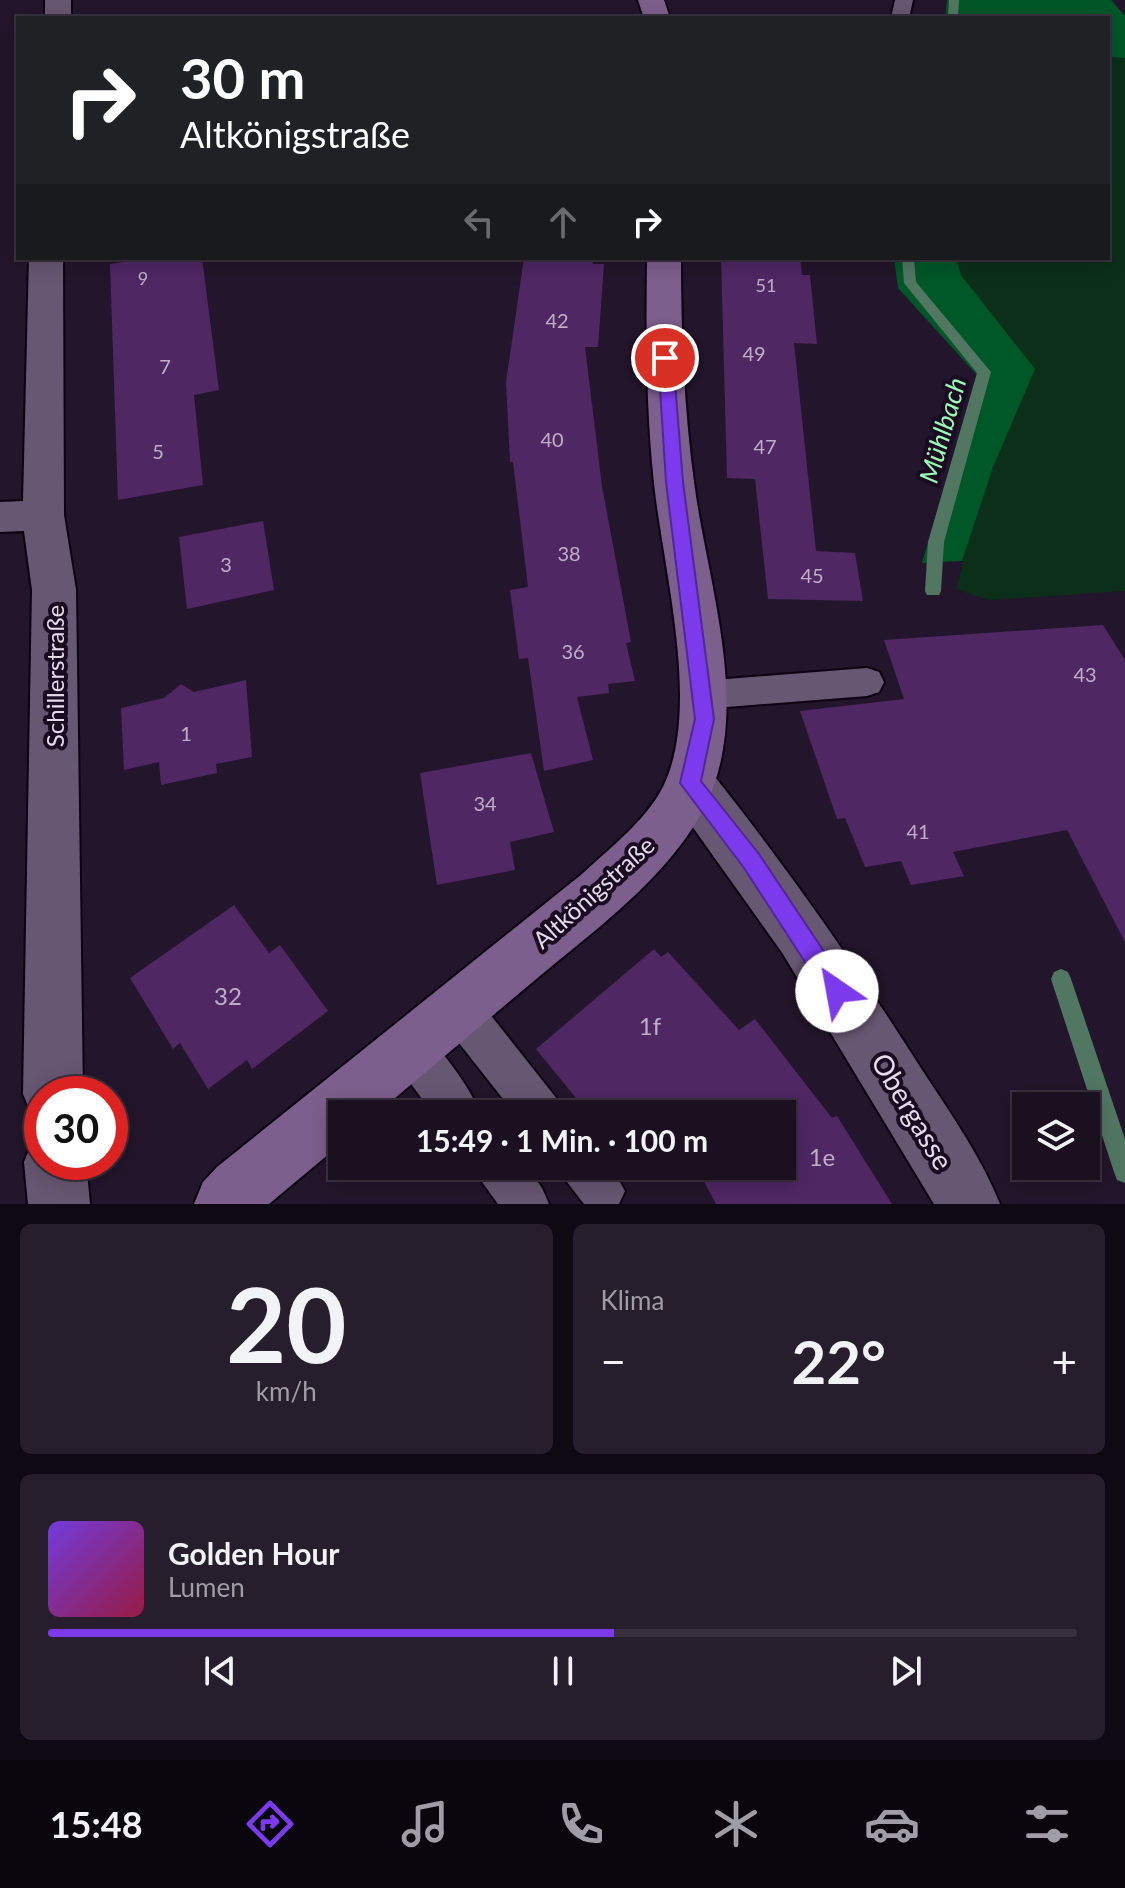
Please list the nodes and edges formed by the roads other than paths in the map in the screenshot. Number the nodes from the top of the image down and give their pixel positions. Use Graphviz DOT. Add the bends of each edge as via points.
graph roads {
  1 [pos="46,260"];
  2 [pos="664,260"];
  3 [pos="43,515"];
  4 [pos="0,517"];
  5 [pos="867,682"];
  6 [pos="702,695"];
  7 [pos="690,783"];
  8 [pos="459,1009"];
  9 [pos="410,1047"];
  10 [pos="53,1076"];
  11 [pos="449,1100"];
  12 [pos="531,1100"];
  13 [pos="57,1180"];
  14 [pos="508,1180"];
  15 [pos="59,1204"];
  16 [pos="225,1204"];
  17 [pos="526,1204"];
  18 [pos="969,1204"];
  1 -- 3 [label="street, Schillerstraße"];
  2 -- 6 [label="street, Altkönigstraße" via="674,482"];
  3 -- 4 [label="street"];
  3 -- 10 [label="street, Schillerstraße" via="54,590"];
  5 -- 6 [label="lane"];
  6 -- 7 [label="street, Altkönigstraße" via="704,719"];
  7 -- 8 [label="street, Altkönigstraße" via="653,842"];
  7 -- 18 [label="street, Obergasse" via="752,861 905,1095"];
  8 -- 9 [label="street, Altkönigstraße"];
  8 -- 12 [label="lane"];
  9 -- 11 [label="lane"];
  9 -- 16 [label="street, Altkönigstraße"];
  13 -- 15 [label="street"];
  14 -- 17 [label="lane"];
}
